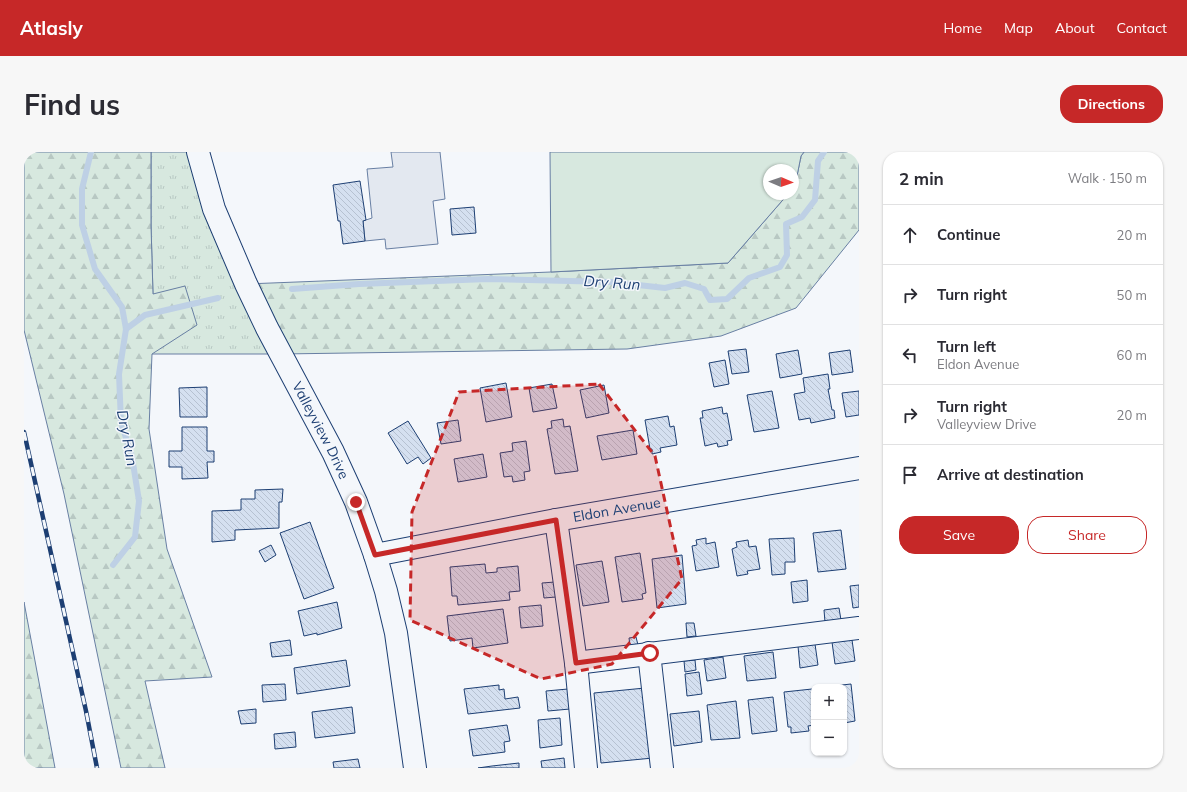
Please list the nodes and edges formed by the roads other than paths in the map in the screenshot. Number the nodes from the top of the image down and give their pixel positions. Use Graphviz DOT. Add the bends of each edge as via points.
graph roads {
  1 [pos="198,152"];
  2 [pos="859,468"];
  3 [pos="556,520"];
  4 [pos="375,555"];
  5 [pos="859,628"];
  6 [pos="650,653"];
  7 [pos="576,663"];
  8 [pos="415,768"];
  9 [pos="586,768"];
  10 [pos="662,768"];
  1 -- 4 [label="street, Valleyview Drive" via="214,209 246,284 333,452 356,502"];
  2 -- 3 [label="street, Eldon Avenue"];
  3 -- 4 [label="street, Eldon Avenue"];
  3 -- 7 [label="street"];
  4 -- 8 [label="street, Valleyview Drive" via="396,633"];
  5 -- 6 [label="street"];
  6 -- 7 [label="street"];
  6 -- 10 [label="street"];
  7 -- 9 [label="street"];
}
